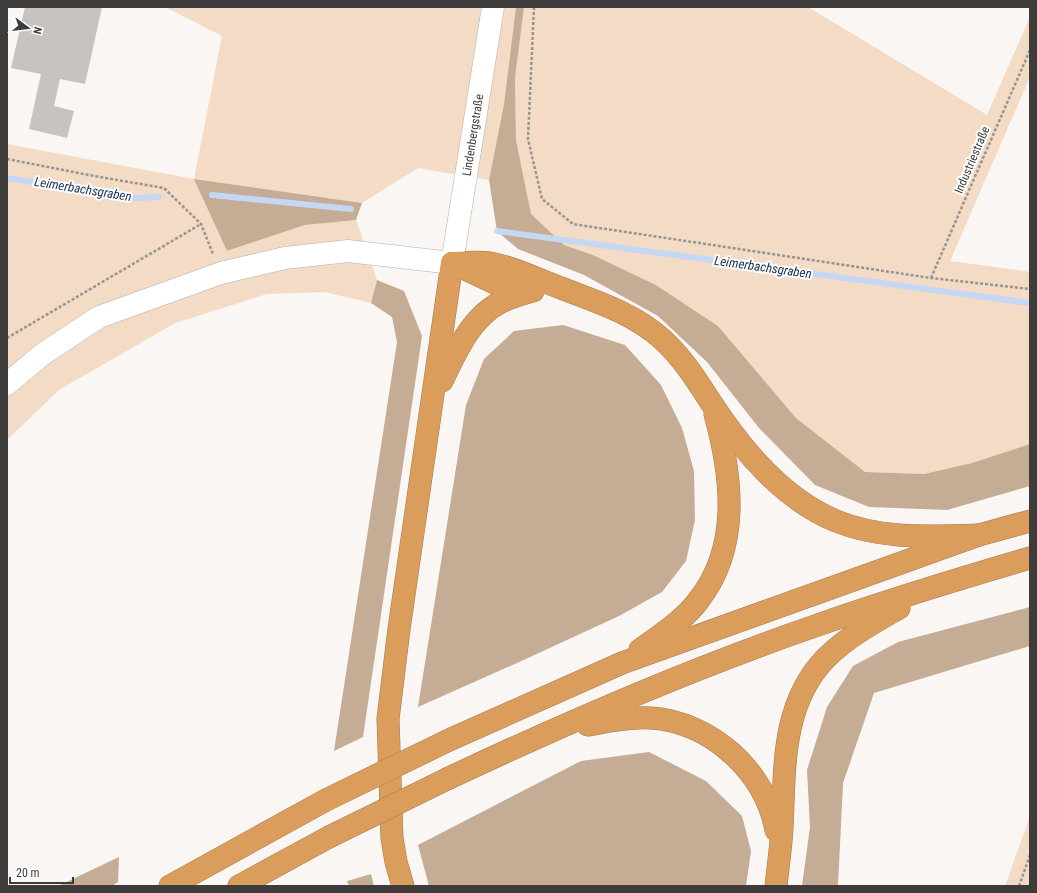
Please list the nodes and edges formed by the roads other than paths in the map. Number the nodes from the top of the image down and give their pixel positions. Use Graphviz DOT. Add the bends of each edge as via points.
graph roads {
  1 [pos="493,7"];
  2 [pos="452,263"];
  3 [pos="533,291"];
  4 [pos="590,299"];
  5 [pos="7,384"];
  6 [pos="433,398"];
  7 [pos="712,404"];
  8 [pos="1030,521"];
  9 [pos="979,535"];
  10 [pos="1030,558"];
  11 [pos="939,585"];
  12 [pos="622,663"];
  13 [pos="547,732"];
  14 [pos="779,855"];
  15 [pos="170,886"];
  16 [pos="239,886"];
  17 [pos="404,886"];
  18 [pos="776,886"];
  1 -- 2 [label="main road, Lindenbergstraße"];
  2 -- 3 [label="highway" via="496,283"];
  2 -- 4 [label="highway" via="497,264"];
  2 -- 5 [label="main road" via="348,251 285,258 221,273 99,317 43,354"];
  2 -- 6 [label="highway"];
  3 -- 4 [label="highway"];
  3 -- 6 [label="highway" via="499,303 476,322 456,350"];
  4 -- 7 [label="highway" via="632,317 661,338 691,371"];
  6 -- 17 [label="highway" via="388,719 392,838"];
  7 -- 9 [label="highway" via="774,479 805,504 825,516 863,530 890,535"];
  7 -- 12 [label="highway" via="722,442 730,494 729,525 721,562 711,582 691,610"];
  8 -- 9 [label="highway"];
  9 -- 12 [label="highway"];
  10 -- 11 [label="highway"];
  11 -- 13 [label="highway" via="733,656"];
  11 -- 14 [label="highway" via="860,630 827,658 810,680 796,708 788,742 783,774"];
  12 -- 15 [label="highway, bridge" via="450,740 326,800"];
  13 -- 14 [label="highway" via="621,719 643,718 684,725 705,735 737,758 760,787 774,819"];
  13 -- 16 [label="highway, bridge" via="329,837"];
  14 -- 18 [label="highway"];
}
